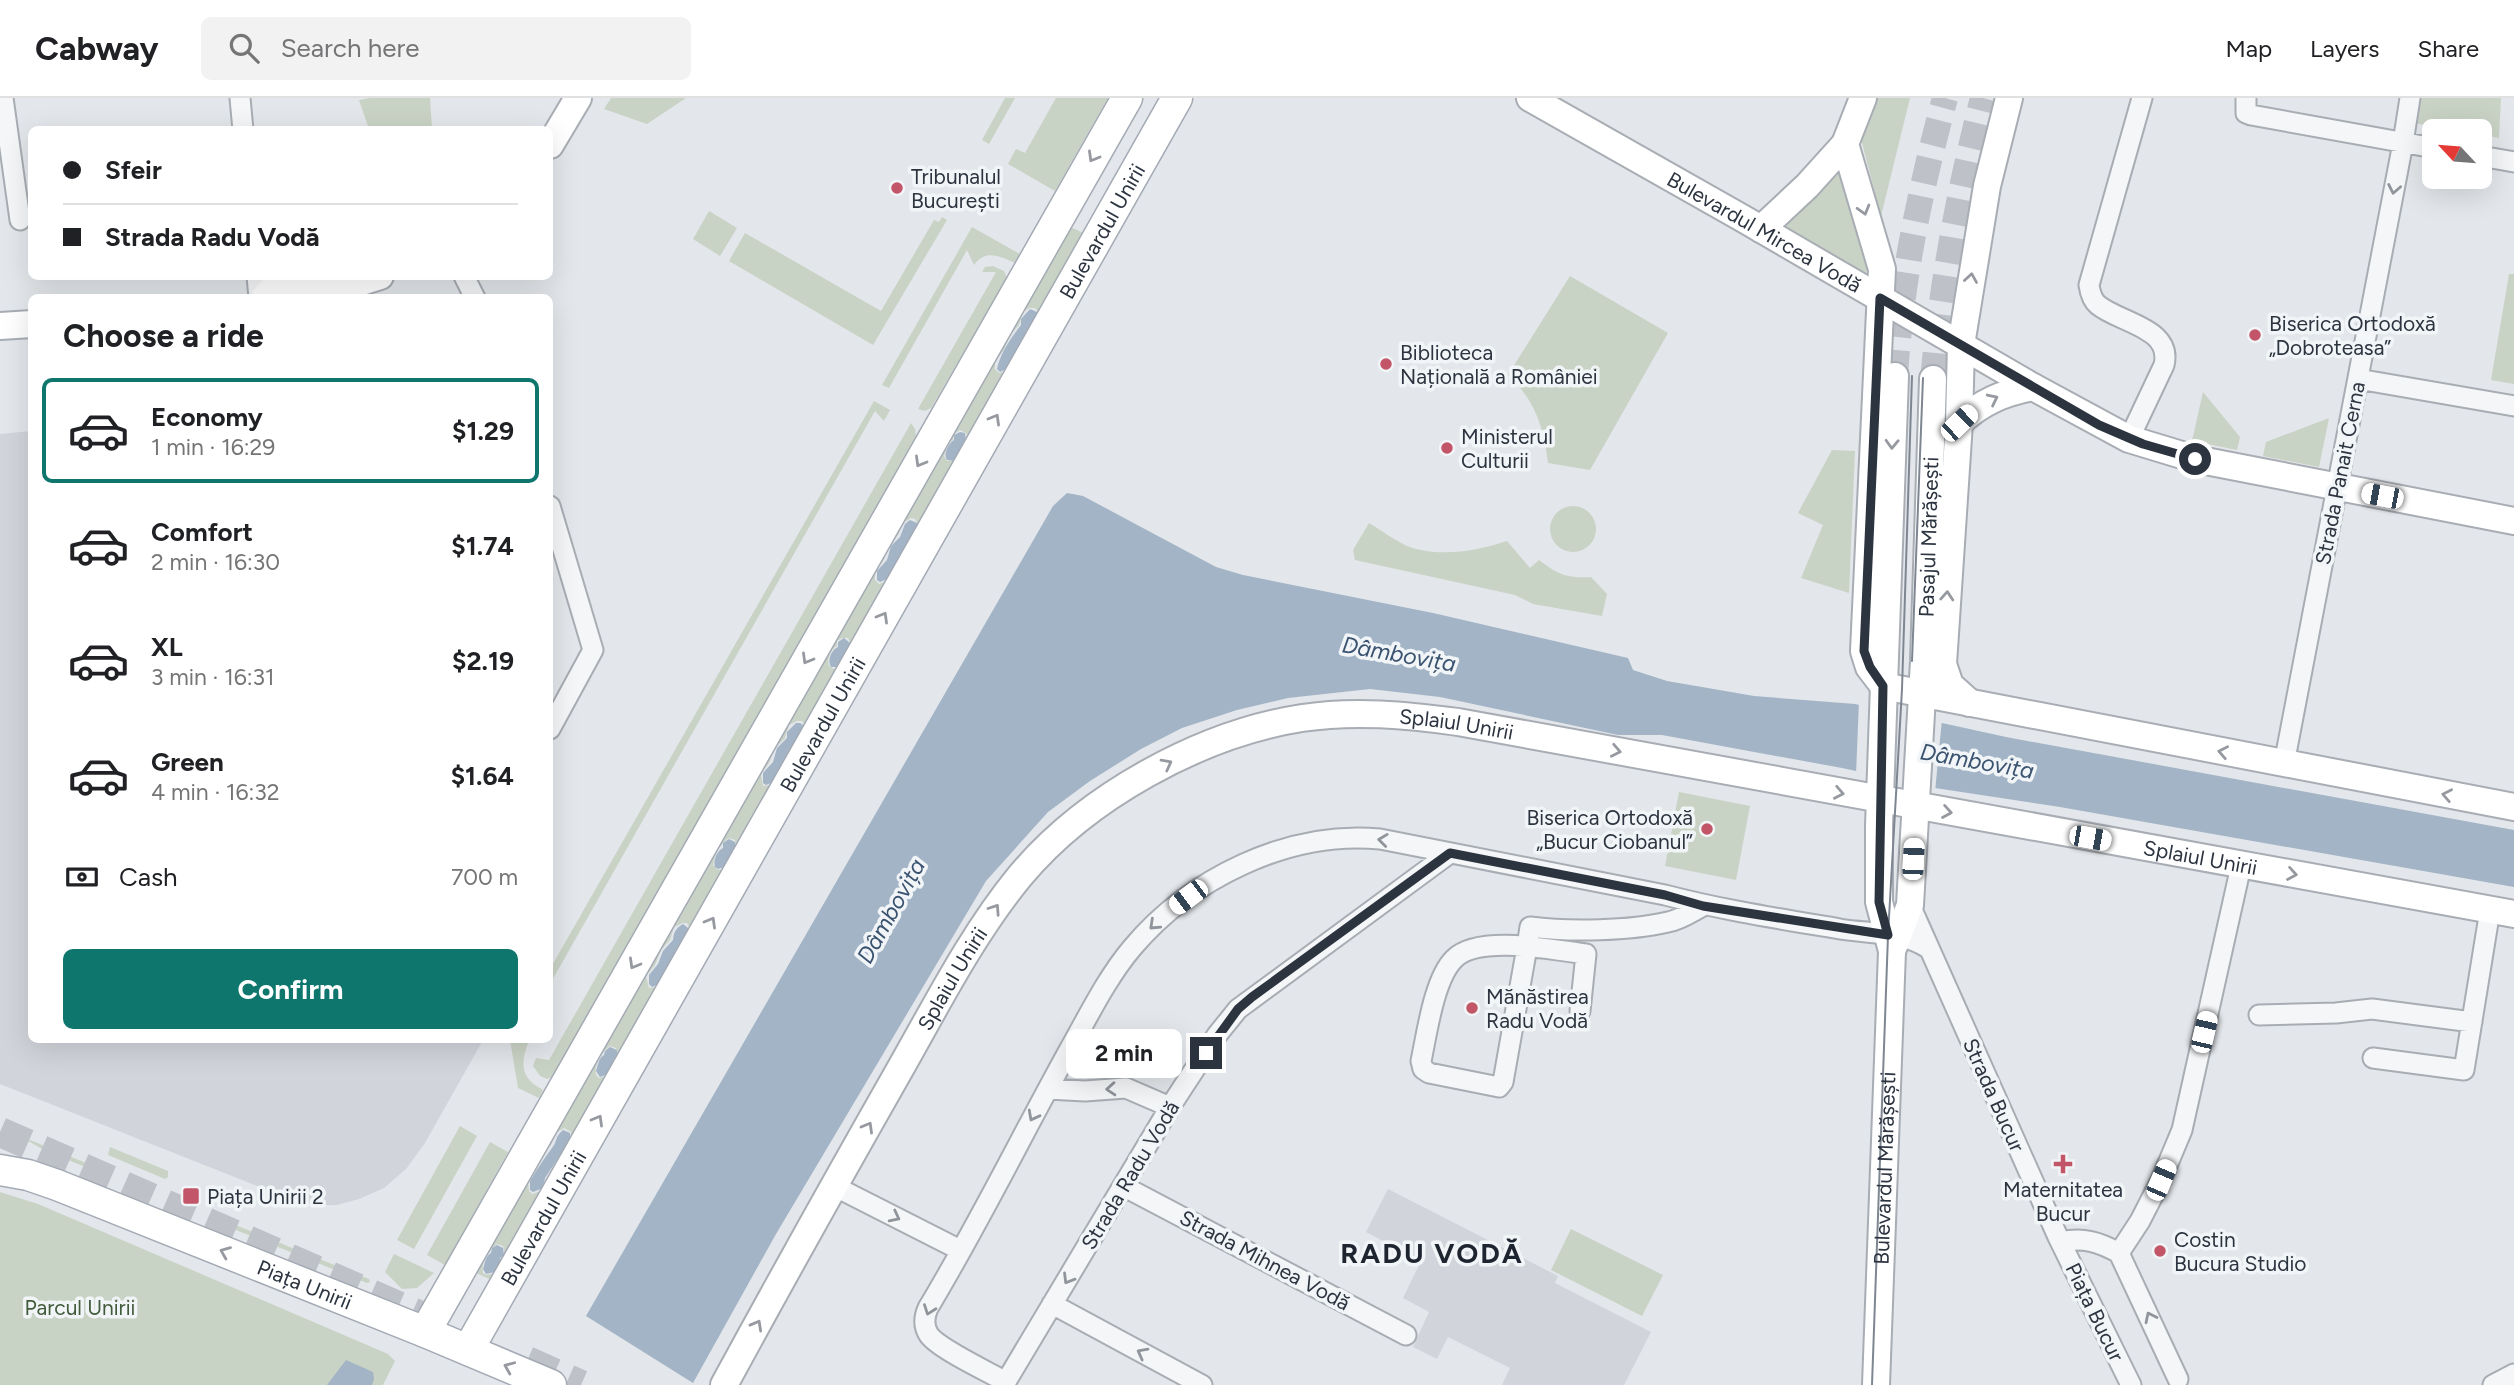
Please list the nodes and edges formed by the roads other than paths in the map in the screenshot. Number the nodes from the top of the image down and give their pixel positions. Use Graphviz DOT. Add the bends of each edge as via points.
graph roads {
  1 [pos="3,98"];
  2 [pos="240,98"];
  3 [pos="578,98"];
  4 [pos="1126,98"];
  5 [pos="1177,98"];
  6 [pos="1530,98"];
  7 [pos="1863,98"];
  8 [pos="2009,98"];
  9 [pos="2142,98"];
  10 [pos="2246,98"];
  11 [pos="2410,98"];
  12 [pos="243,126"];
  13 [pos="553,140"];
  14 [pos="2403,143"];
  15 [pos="1845,145"];
  16 [pos="2422,146"];
  17 [pos="2492,158"];
  18 [pos="2514,162"];
  19 [pos="20,220"];
  20 [pos="1761,229"];
  21 [pos="369,280"];
  22 [pos="335,293"];
  23 [pos="267,294"];
  24 [pos="1880,298"];
  25 [pos="28,324"];
  26 [pos="0,326"];
  27 [pos="1961,345"];
  28 [pos="1895,376"];
  29 [pos="1933,379"];
  30 [pos="2358,379"];
  31 [pos="2033,387"];
  32 [pos="2514,406"];
  33 [pos="1959,423"];
  34 [pos="2129,439"];
  35 [pos="2338,487"];
  36 [pos="553,516"];
  37 [pos="2514,521"];
  38 [pos="1943,664"];
  39 [pos="1883,695"];
  40 [pos="1970,703"];
  41 [pos="1921,704"];
  42 [pos="553,723"];
  43 [pos="2284,764"];
  44 [pos="1880,791"];
  45 [pos="1916,798"];
  46 [pos="2514,807"];
  47 [pos="1450,853"];
  48 [pos="2241,866"];
  49 [pos="1910,905"];
  50 [pos="1703,906"];
  51 [pos="2502,912"];
  52 [pos="1893,940"];
  53 [pos="1527,947"];
  54 [pos="1928,948"];
  55 [pos="1580,1011"];
  56 [pos="2259,1015"];
  57 [pos="2472,1022"];
  58 [pos="2373,1058"];
  59 [pos="1048,1089"];
  60 [pos="1171,1107"];
  61 [pos="0,1147"];
  62 [pos="0,1170"];
  63 [pos="57,1185"];
  64 [pos="834,1186"];
  65 [pos="1123,1186"];
  66 [pos="2061,1242"];
  67 [pos="960,1250"];
  68 [pos="2119,1253"];
  69 [pos="1052,1304"];
  70 [pos="425,1332"];
  71 [pos="1406,1335"];
  72 [pos="468,1350"];
  73 [pos="2514,1374"];
  74 [pos="1005,1383"];
  75 [pos="2180,1383"];
  76 [pos="551,1385"];
  77 [pos="724,1385"];
  78 [pos="1202,1385"];
  79 [pos="1876,1385"];
  80 [pos="2131,1385"];
  81 [pos="2493,1385"];
  1 -- 19 [label="street"];
  2 -- 12 [label="street"];
  3 -- 13 [label="main road"];
  4 -- 70 [label="main road, Bulevardul Unirii, one-way"];
  72 -- 5 [label="main road, Bulevardul Unirii, one-way"];
  6 -- 20 [label="main road, Bulevardul Mircea Vodă"];
  7 -- 15 [label="main road"];
  27 -- 8 [label="main road, one-way" via="1987,186"];
  9 -- 34 [label="street" via="2089,285 2098,304 2159,338 2165,346 2164,365"];
  10 -- 14 [label="street" via="2246,113 2251,116"];
  11 -- 14 [label="street, Strada Panait Cerna"];
  14 -- 16 [label="street"];
  14 -- 30 [label="street, Strada Panait Cerna, one-way"];
  15 -- 20 [label="main road"];
  15 -- 24 [label="main road, one-way" via="1882,269"];
  17 -- 18 [label="street"];
  20 -- 24 [label="main road, Bulevardul Mircea Vodă"];
  21 -- 22 [label="main road"];
  22 -- 23 [label="main road" via="322,283 288,283"];
  24 -- 27 [label="main road, Bulevardul Mircea Vodă"];
  24 -- 39 [label="main road" via="1864,651"];
  25 -- 26 [label="main road"];
  27 -- 31 [label="main road, Bulevardul Mircea Vodă"];
  27 -- 33 [label="main road"];
  28 -- 39 [label="main road, Pasajul Mărășești, one-way"];
  29 -- 41 [label="main road, Pasajul Mărășești"];
  30 -- 32 [label="street"];
  30 -- 35 [label="street, Strada Panait Cerna"];
  33 -- 31 [label="main road, one-way" via="1992,398"];
  31 -- 34 [label="main road, Bulevardul Mircea Vodă"];
  38 -- 33 [label="main road, one-way"];
  34 -- 35 [label="main road, Bulevardul Mircea Vodă" via="2186,457"];
  35 -- 37 [label="main road, Bulevardul Mircea Vodă"];
  35 -- 43 [label="street, Strada Panait Cerna"];
  36 -- 42 [label="street" via="593,650"];
  38 -- 40 [label="main road" via="1950,685"];
  38 -- 41 [label="main road" via="1932,675"];
  39 -- 41 [label="main road"];
  39 -- 44 [label="main road, Pasajul Mărășești"];
  40 -- 41 [label="main road"];
  43 -- 40 [label="main road, one-way"];
  41 -- 45 [label="main road, Pasajul Mărășești"];
  46 -- 43 [label="main road, one-way"];
  44 -- 45 [label="main road, Splaiul Unirii"];
  44 -- 52 [label="main road, Bulevardul Mărășești" via="1879,902"];
  64 -- 44 [label="main road, Splaiul Unirii, one-way" via="962,961 1021,875 1063,832 1108,798 1175,760 1227,738 1302,718 1409,716"];
  45 -- 48 [label="main road, Splaiul Unirii, one-way"];
  45 -- 49 [label="main road, Bulevardul Mărășești"];
  47 -- 50 [label="street"];
  47 -- 59 [label="street, one-way" via="1380,839 1335,839 1277,851 1204,885 1131,948"];
  47 -- 60 [label="street, Strada Radu Vodă" via="1238,1009"];
  48 -- 51 [label="main road, Splaiul Unirii, one-way"];
  48 -- 68 [label="street" via="2182,1129 2161,1180"];
  49 -- 52 [label="main road, Bulevardul Mărășești"];
  49 -- 54 [label="street, Strada Bucur"];
  50 -- 52 [label="street"];
  50 -- 53 [label="street" via="1671,922 1631,927 1530,927"];
  51 -- 57 [label="street"];
  52 -- 54 [label="street" via="1911,938"];
  52 -- 79 [label="main road, Bulevardul Mărășești"];
  53 -- 53 [label="street" via="1475,948 1454,958 1439,985 1423,1069 1499,1087"];
  53 -- 55 [label="street" via="1586,954"];
  54 -- 66 [label="street, Strada Bucur"];
  56 -- 57 [label="street" via="2372,1009"];
  57 -- 58 [label="street" via="2464,1070"];
  60 -- 59 [label="street, one-way" via="1126,1088"];
  59 -- 67 [label="street, one-way"];
  60 -- 65 [label="street, Strada Radu Vodă"];
  61 -- 63 [label="main road, Piața Unirii"];
  62 -- 63 [label="main road, Piața Unirii"];
  70 -- 63 [label="main road, Piața Unirii, one-way"];
  64 -- 67 [label="street, one-way"];
  77 -- 64 [label="main road, Splaiul Unirii, one-way"];
  65 -- 69 [label="street, Strada Radu Vodă, one-way"];
  65 -- 71 [label="street, Strada Mihnea Vodă"];
  66 -- 68 [label="street, Piața Bucur" via="2089,1240"];
  66 -- 80 [label="street, Piața Bucur"];
  67 -- 74 [label="street, one-way" via="928,1308 926,1328 939,1343"];
  75 -- 68 [label="street, one-way"];
  69 -- 74 [label="street, Strada Radu Vodă"];
  78 -- 69 [label="street, one-way"];
  70 -- 72 [label="main road, Piața Unirii"];
  76 -- 72 [label="main road, Piața Unirii, one-way"];
  73 -- 81 [label="street"];
}
